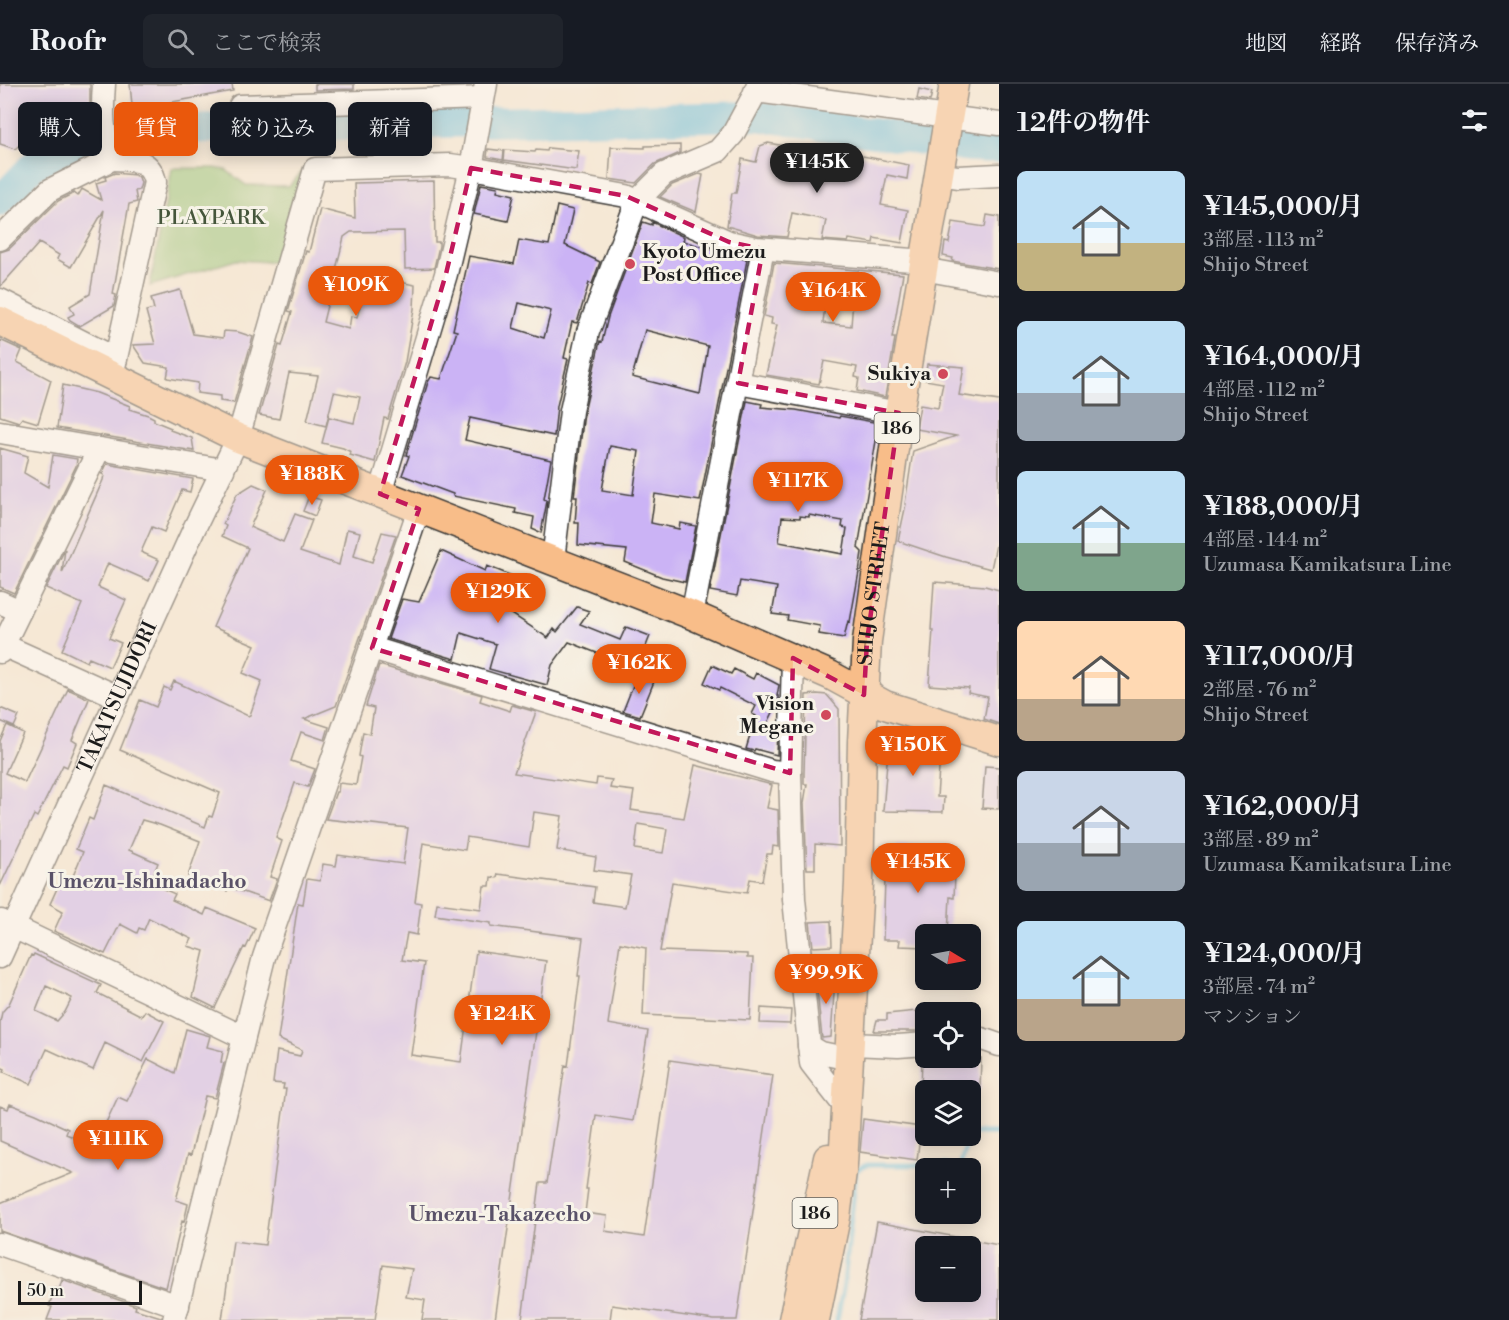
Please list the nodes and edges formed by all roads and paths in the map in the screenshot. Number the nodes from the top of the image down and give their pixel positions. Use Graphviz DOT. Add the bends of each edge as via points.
graph roads {
  1 [pos="104,84"];
  2 [pos="954,84"];
  3 [pos="756,91"];
  4 [pos="484,95"];
  5 [pos="329,102"];
  6 [pos="948,122"];
  7 [pos="999,124"];
  8 [pos="110,154"];
  9 [pos="471,168"];
  10 [pos="940,168"];
  11 [pos="999,175"];
  12 [pos="638,201"];
  13 [pos="0,240"];
  14 [pos="763,249"];
  15 [pos="924,265"];
  16 [pos="999,283"];
  17 [pos="0,300"];
  18 [pos="0,321"];
  19 [pos="114,368"];
  20 [pos="738,383"];
  21 [pos="899,413"];
  22 [pos="0,432"];
  23 [pos="238,438"];
  24 [pos="99,449"];
  25 [pos="223,470"];
  26 [pos="380,494"];
  27 [pos="420,509"];
  28 [pos="553,560"];
  29 [pos="10,607"];
  30 [pos="692,615"];
  31 [pos="2,648"];
  32 [pos="372,648"];
  33 [pos="792,658"];
  34 [pos="864,695"];
  35 [pos="118,697"];
  36 [pos="999,741"];
  37 [pos="790,772"];
  38 [pos="7,924"];
  39 [pos="0,957"];
  40 [pos="243,1037"];
  41 [pos="981,1039"];
  42 [pos="915,1045"];
  43 [pos="999,1045"];
  44 [pos="809,1046"];
  45 [pos="851,1052"];
  46 [pos="846,1108"];
  47 [pos="0,1244"];
  48 [pos="176,1313"];
  49 [pos="793,1320"];
  50 [pos="815,1320"];
  1 -- 8 [label="street" via="103,121"];
  2 -- 6 [label="main road, SHIJO STREET / 186"];
  3 -- 6 [label="street"];
  3 -- 12 [label="street" via="733,134 718,151 664,174"];
  4 -- 5 [label="street"];
  4 -- 9 [label="street"];
  6 -- 7 [label="street"];
  6 -- 10 [label="main road, SHIJO STREET / 186"];
  8 -- 13 [label="street" via="50,190"];
  8 -- 19 [label="street" via="146,165 156,182"];
  9 -- 12 [label="street"];
  9 -- 23 [label="street, TAKATSUJIDŌRI" via="450,165 315,169"];
  9 -- 26 [label="street" via="446,274"];
  10 -- 11 [label="street" via="958,177"];
  10 -- 15 [label="main road, SHIJO STREET / 186"];
  12 -- 14 [label="street" via="729,242"];
  12 -- 28 [label="street" via="588,332 571,411"];
  14 -- 15 [label="street"];
  14 -- 20 [label="street"];
  15 -- 16 [label="street"];
  15 -- 21 [label="main road, SHIJO STREET / 186"];
  17 -- 19 [label="street"];
  18 -- 19 [label="main road"];
  19 -- 23 [label="main road"];
  20 -- 21 [label="street"];
  20 -- 30 [label="street"];
  21 -- 34 [label="main road, SHIJO STREET / 186" via="867,641"];
  22 -- 24 [label="street"];
  23 -- 25 [label="street, TAKATSUJIDŌRI"];
  23 -- 26 [label="main road"];
  24 -- 25 [label="street"];
  24 -- 29 [label="street"];
  25 -- 35 [label="street, TAKATSUJIDŌRI"];
  26 -- 27 [label="main road"];
  27 -- 28 [label="main road"];
  27 -- 32 [label="street"];
  28 -- 30 [label="main road"];
  29 -- 31 [label="street"];
  30 -- 33 [label="main road"];
  31 -- 35 [label="street"];
  32 -- 37 [label="street" via="772,771"];
  32 -- 40 [label="street" via="264,957"];
  33 -- 34 [label="main road"];
  33 -- 37 [label="street"];
  34 -- 36 [label="main road"];
  34 -- 45 [label="main road, SHIJO STREET / 186"];
  35 -- 38 [label="street, TAKATSUJIDŌRI"];
  37 -- 44 [label="street" via="794,899"];
  38 -- 39 [label="street, TAKATSUJIDŌRI"];
  38 -- 40 [label="street"];
  40 -- 48 [label="street"];
  41 -- 43 [label="street"];
  42 -- 45 [label="street"];
  44 -- 45 [label="street" via="821,1053"];
  44 -- 46 [label="street" via="811,1063"];
  45 -- 46 [label="main road, SHIJO STREET / 186"];
  46 -- 49 [label="main road, SHIJO STREET / 186" via="824,1168"];
  46 -- 50 [label="main road, SHIJO STREET / 186" via="836,1217"];
  47 -- 48 [label="street"];
}
